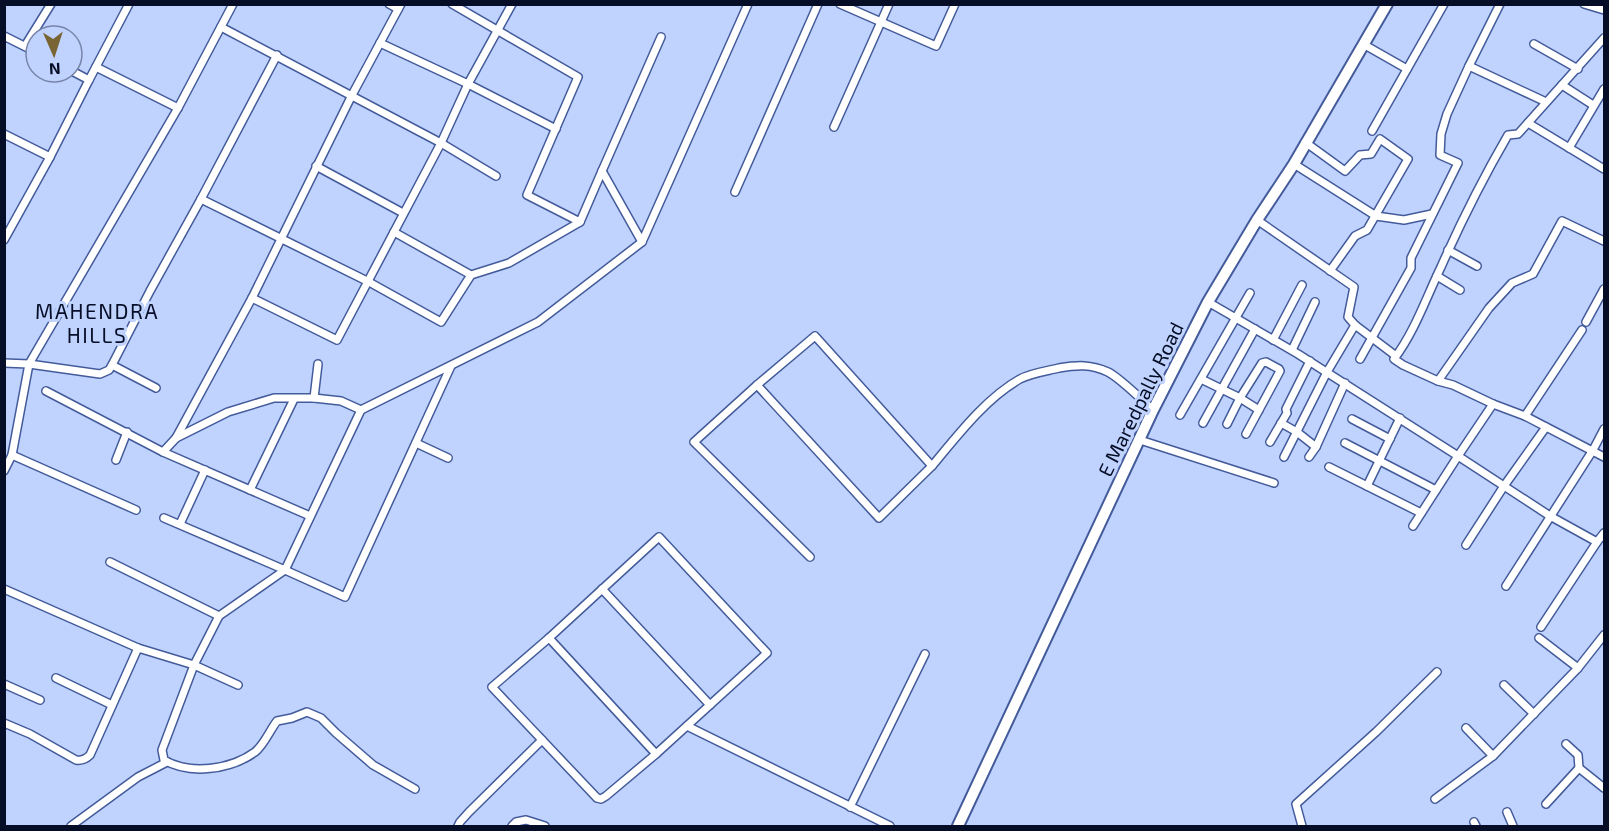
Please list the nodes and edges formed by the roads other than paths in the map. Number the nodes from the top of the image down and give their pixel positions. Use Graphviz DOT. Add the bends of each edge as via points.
graph roads {
  1 [pos="51,4"];
  2 [pos="129,4"];
  3 [pos="233,4"];
  4 [pos="389,4"];
  5 [pos="452,4"];
  6 [pos="512,4"];
  7 [pos="748,4"];
  8 [pos="818,4"];
  9 [pos="840,4"];
  10 [pos="889,4"];
  11 [pos="956,4"];
  12 [pos="1387,4"];
  13 [pos="1444,4"];
  14 [pos="1500,4"];
  15 [pos="1584,4"];
  16 [pos="400,7"];
  17 [pos="1605,10"];
  18 [pos="882,22"];
  19 [pos="39,24"];
  20 [pos="221,27"];
  21 [pos="499,30"];
  22 [pos="4,36"];
  23 [pos="661,37"];
  24 [pos="1605,38"];
  25 [pos="380,43"];
  26 [pos="1363,44"];
  27 [pos="1534,44"];
  28 [pos="24,46"];
  29 [pos="278,55"];
  30 [pos="1469,66"];
  31 [pos="96,67"];
  32 [pos="1407,69"];
  33 [pos="1578,69"];
  34 [pos="84,77"];
  35 [pos="89,80"];
  36 [pos="468,84"];
  37 [pos="1562,85"];
  38 [pos="1605,88"];
  39 [pos="352,95"];
  40 [pos="1546,102"];
  41 [pos="1593,105"];
  42 [pos="178,108"];
  43 [pos="1528,123"];
  44 [pos="834,127"];
  45 [pos="556,129"];
  46 [pos="1372,131"];
  47 [pos="4,134"];
  48 [pos="1305,142"];
  49 [pos="441,143"];
  50 [pos="1569,148"];
  51 [pos="50,157"];
  52 [pos="1294,164"];
  53 [pos="316,166"];
  54 [pos="1605,169"];
  55 [pos="602,171"];
  56 [pos="496,176"];
  57 [pos="735,192"];
  58 [pos="201,199"];
  59 [pos="403,213"];
  60 [pos="1432,214"];
  61 [pos="1376,216"];
  62 [pos="1257,220"];
  63 [pos="580,222"];
  64 [pos="394,232"];
  65 [pos="280,239"];
  66 [pos="4,240"];
  67 [pos="1605,241"];
  68 [pos="642,242"];
  69 [pos="1448,250"];
  70 [pos="1477,266"];
  71 [pos="1330,271"];
  72 [pos="471,275"];
  73 [pos="1437,276"];
  74 [pos="369,282"];
  75 [pos="1302,285"];
  76 [pos="1605,289"];
  77 [pos="1460,290"];
  78 [pos="1250,293"];
  79 [pos="252,298"];
  80 [pos="1208,302"];
  81 [pos="1315,302"];
  82 [pos="1236,318"];
  83 [pos="1586,322"];
  84 [pos="1355,325"];
  85 [pos="1255,329"];
  86 [pos="1582,330"];
  87 [pos="1372,338"];
  88 [pos="1273,340"];
  89 [pos="1292,350"];
  90 [pos="1396,356"];
  91 [pos="1360,359"];
  92 [pos="1310,361"];
  93 [pos="4,363"];
  94 [pos="30,364"];
  95 [pos="318,364"];
  96 [pos="112,365"];
  97 [pos="451,366"];
  98 [pos="1327,372"];
  99 [pos="1201,379"];
  100 [pos="1438,381"];
  101 [pos="1345,383"];
  102 [pos="757,385"];
  103 [pos="156,388"];
  104 [pos="1222,389"];
  105 [pos="46,391"];
  106 [pos="314,398"];
  107 [pos="1240,398"];
  108 [pos="294,399"];
  109 [pos="1493,404"];
  110 [pos="361,410"];
  111 [pos="1153,410"];
  112 [pos="1259,410"];
  113 [pos="1180,416"];
  114 [pos="1525,416"];
  115 [pos="1400,418"];
  116 [pos="1352,419"];
  117 [pos="1203,423"];
  118 [pos="1281,423"];
  119 [pos="1227,424"];
  120 [pos="1546,427"];
  121 [pos="1605,429"];
  122 [pos="127,432"];
  123 [pos="1297,432"];
  124 [pos="1246,434"];
  125 [pos="176,438"];
  126 [pos="1390,439"];
  127 [pos="1140,440"];
  128 [pos="1270,442"];
  129 [pos="416,443"];
  130 [pos="1345,443"];
  131 [pos="1316,447"];
  132 [pos="1593,450"];
  133 [pos="163,452"];
  134 [pos="12,455"];
  135 [pos="1458,456"];
  136 [pos="1284,457"];
  137 [pos="1310,457"];
  138 [pos="1605,457"];
  139 [pos="448,458"];
  140 [pos="116,460"];
  141 [pos="1379,460"];
  142 [pos="932,466"];
  143 [pos="1329,467"];
  144 [pos="205,470"];
  145 [pos="4,471"];
  146 [pos="1274,483"];
  147 [pos="1367,486"];
  148 [pos="1504,486"];
  149 [pos="250,490"];
  150 [pos="1436,490"];
  151 [pos="136,510"];
  152 [pos="1421,513"];
  153 [pos="310,516"];
  154 [pos="1550,516"];
  155 [pos="164,518"];
  156 [pos="180,524"];
  157 [pos="1413,526"];
  158 [pos="1605,533"];
  159 [pos="1597,542"];
  160 [pos="1466,545"];
  161 [pos="810,557"];
  162 [pos="110,562"];
  163 [pos="285,570"];
  164 [pos="1506,586"];
  165 [pos="4,589"];
  166 [pos="602,589"];
  167 [pos="219,616"];
  168 [pos="1540,627"];
  169 [pos="1605,635"];
  170 [pos="549,638"];
  171 [pos="1539,638"];
  172 [pos="138,648"];
  173 [pos="925,654"];
  174 [pos="194,665"];
  175 [pos="1578,668"];
  176 [pos="1437,672"];
  177 [pos="56,678"];
  178 [pos="4,684"];
  179 [pos="238,685"];
  180 [pos="1504,685"];
  181 [pos="40,700"];
  182 [pos="111,705"];
  183 [pos="710,705"];
  184 [pos="1534,714"];
  185 [pos="4,723"];
  186 [pos="687,726"];
  187 [pos="1466,728"];
  188 [pos="542,740"];
  189 [pos="1566,744"];
  190 [pos="656,754"];
  191 [pos="1493,756"];
  192 [pos="167,762"];
  193 [pos="1579,768"];
  194 [pos="1605,788"];
  195 [pos="415,789"];
  196 [pos="1436,798"];
  197 [pos="1546,804"];
  198 [pos="850,807"];
  199 [pos="1507,812"];
  200 [pos="71,826"];
  201 [pos="458,826"];
  202 [pos="512,826"];
  203 [pos="545,826"];
  204 [pos="890,826"];
  205 [pos="958,826"];
  206 [pos="1302,826"];
  207 [pos="1513,826"];
  1 -- 19 [label="street"];
  2 -- 31 [label="street"];
  3 -- 20 [label="street"];
  4 -- 16 [label="street"];
  5 -- 21 [label="street"];
  6 -- 21 [label="street"];
  7 -- 68 [label="street"];
  8 -- 57 [label="street"];
  9 -- 18 [label="street"];
  10 -- 18 [label="street"];
  11 -- 18 [label="street" via="936,46"];
  12 -- 26 [label="main road, E Maredpally Road"];
  13 -- 32 [label="street"];
  14 -- 30 [label="street"];
  15 -- 17 [label="street"];
  16 -- 25 [label="street"];
  18 -- 44 [label="street"];
  20 -- 29 [label="street"];
  20 -- 42 [label="street"];
  21 -- 36 [label="street"];
  21 -- 45 [label="street" via="578,77"];
  22 -- 28 [label="street"];
  23 -- 55 [label="street"];
  24 -- 33 [label="street"];
  25 -- 36 [label="street"];
  25 -- 39 [label="street"];
  26 -- 32 [label="street"];
  26 -- 48 [label="main road, E Maredpally Road"];
  27 -- 33 [label="street"];
  29 -- 39 [label="street"];
  29 -- 58 [label="street"];
  30 -- 40 [label="street"];
  30 -- 60 [label="street" via="1441,134 1440,154 1458,163"];
  31 -- 35 [label="street"];
  31 -- 42 [label="street"];
  32 -- 46 [label="street"];
  33 -- 37 [label="street"];
  34 -- 35 [label="street"];
  35 -- 51 [label="street"];
  36 -- 45 [label="street"];
  36 -- 49 [label="street"];
  37 -- 40 [label="street"];
  37 -- 41 [label="street"];
  38 -- 41 [label="street"];
  39 -- 49 [label="street"];
  39 -- 53 [label="street"];
  40 -- 43 [label="street"];
  41 -- 50 [label="street"];
  42 -- 94 [label="street"];
  43 -- 50 [label="street"];
  43 -- 69 [label="street" via="1518,135 1508,135"];
  45 -- 63 [label="street" via="527,195"];
  47 -- 51 [label="street"];
  48 -- 52 [label="main road, E Maredpally Road"];
  48 -- 61 [label="street" via="1345,171 1360,154 1371,154 1380,139 1408,159"];
  49 -- 56 [label="street"];
  49 -- 59 [label="street"];
  50 -- 54 [label="street"];
  51 -- 66 [label="street"];
  52 -- 61 [label="street"];
  52 -- 62 [label="main road, E Maredpally Road"];
  53 -- 59 [label="street"];
  53 -- 65 [label="street"];
  55 -- 63 [label="street"];
  55 -- 68 [label="street"];
  58 -- 65 [label="street"];
  58 -- 96 [label="street"];
  59 -- 64 [label="street"];
  60 -- 61 [label="street" via="1404,220"];
  60 -- 87 [label="street" via="1411,258 1411,268"];
  61 -- 71 [label="street" via="1367,230 1355,236"];
  62 -- 71 [label="street"];
  62 -- 80 [label="main road, E Maredpally Road"];
  63 -- 72 [label="street" via="509,263"];
  64 -- 72 [label="street"];
  64 -- 74 [label="street"];
  65 -- 74 [label="street"];
  65 -- 79 [label="street"];
  67 -- 100 [label="street" via="1562,220 1533,274 1512,283"];
  68 -- 97 [label="street" via="538,322"];
  69 -- 70 [label="street"];
  69 -- 73 [label="street"];
  71 -- 84 [label="street" via="1354,287 1348,317"];
  72 -- 74 [label="street" via="441,322"];
  73 -- 77 [label="street"];
  73 -- 90 [label="street"];
  74 -- 79 [label="street" via="337,340"];
  75 -- 88 [label="street"];
  76 -- 83 [label="street"];
  78 -- 82 [label="street"];
  79 -- 125 [label="street"];
  80 -- 82 [label="street"];
  80 -- 111 [label="main road, E Maredpally Road"];
  81 -- 89 [label="street"];
  82 -- 85 [label="street"];
  82 -- 99 [label="street"];
  84 -- 87 [label="street"];
  84 -- 98 [label="street"];
  85 -- 88 [label="street"];
  85 -- 104 [label="street"];
  86 -- 114 [label="street"];
  87 -- 90 [label="street"];
  87 -- 91 [label="street"];
  88 -- 89 [label="street"];
  89 -- 92 [label="street"];
  90 -- 100 [label="street" via="1403,365"];
  92 -- 98 [label="street"];
  92 -- 118 [label="street"];
  93 -- 94 [label="street"];
  94 -- 96 [label="street" via="100,374"];
  94 -- 134 [label="street"];
  95 -- 106 [label="street"];
  96 -- 103 [label="street"];
  97 -- 110 [label="street"];
  97 -- 129 [label="street"];
  98 -- 101 [label="street"];
  98 -- 123 [label="street"];
  99 -- 104 [label="street"];
  99 -- 113 [label="street"];
  100 -- 109 [label="street"];
  101 -- 115 [label="street"];
  101 -- 131 [label="street"];
  102 -- 142 [label="street" via="815,336"];
  102 -- 142 [label="street" via="879,518"];
  102 -- 161 [label="street" via="694,442"];
  104 -- 107 [label="street"];
  104 -- 117 [label="street"];
  105 -- 122 [label="street"];
  106 -- 108 [label="street"];
  106 -- 110 [label="street" via="340,401"];
  107 -- 112 [label="street"];
  107 -- 112 [label="street" via="1263,361 1279,369"];
  107 -- 119 [label="street"];
  108 -- 125 [label="street" via="274,398 228,412"];
  108 -- 149 [label="street"];
  109 -- 114 [label="street"];
  109 -- 135 [label="street"];
  110 -- 153 [label="street"];
  111 -- 127 [label="main road, E Maredpally Road"];
  111 -- 142 [label="street" via="1111,373 1094,366 1077,364 1047,371 1022,378 1002,391"];
  112 -- 124 [label="street"];
  114 -- 120 [label="street"];
  115 -- 126 [label="street"];
  115 -- 135 [label="street"];
  116 -- 126 [label="street"];
  118 -- 123 [label="street"];
  118 -- 128 [label="street"];
  120 -- 132 [label="street"];
  120 -- 148 [label="street"];
  121 -- 132 [label="street"];
  122 -- 133 [label="street"];
  122 -- 140 [label="street"];
  123 -- 131 [label="street"];
  123 -- 136 [label="street"];
  125 -- 133 [label="street"];
  126 -- 141 [label="street"];
  127 -- 146 [label="street"];
  127 -- 205 [label="main road, E Maredpally Road"];
  129 -- 139 [label="street"];
  129 -- 163 [label="street" via="345,597"];
  130 -- 141 [label="street"];
  131 -- 137 [label="street"];
  132 -- 138 [label="street"];
  132 -- 154 [label="street"];
  133 -- 144 [label="street"];
  134 -- 145 [label="street"];
  134 -- 151 [label="street"];
  135 -- 148 [label="street"];
  135 -- 150 [label="street"];
  141 -- 147 [label="street"];
  141 -- 150 [label="street"];
  143 -- 147 [label="street"];
  144 -- 149 [label="street"];
  144 -- 156 [label="street"];
  147 -- 152 [label="street"];
  148 -- 154 [label="street"];
  148 -- 160 [label="street"];
  149 -- 153 [label="street"];
  150 -- 152 [label="street"];
  152 -- 157 [label="street"];
  153 -- 163 [label="street"];
  154 -- 159 [label="street"];
  154 -- 164 [label="street"];
  155 -- 156 [label="street"];
  156 -- 163 [label="street"];
  158 -- 159 [label="street"];
  159 -- 168 [label="street"];
  162 -- 167 [label="street"];
  163 -- 167 [label="street"];
  165 -- 172 [label="street"];
  166 -- 170 [label="street"];
  166 -- 183 [label="street"];
  166 -- 183 [label="street" via="659,537 675,554 767,653"];
  167 -- 174 [label="street"];
  169 -- 175 [label="street"];
  170 -- 188 [label="street" via="492,687"];
  170 -- 190 [label="street"];
  171 -- 175 [label="street"];
  172 -- 174 [label="street"];
  172 -- 182 [label="street"];
  173 -- 198 [label="street"];
  174 -- 179 [label="street"];
  174 -- 192 [label="street" via="162,750"];
  175 -- 184 [label="street"];
  176 -- 206 [label="street" via="1296,804"];
  177 -- 182 [label="street"];
  178 -- 181 [label="street"];
  180 -- 184 [label="street"];
  182 -- 185 [label="street" via="90,755 83,760"];
  183 -- 186 [label="street"];
  184 -- 191 [label="street"];
  186 -- 190 [label="street"];
  186 -- 198 [label="street"];
  187 -- 191 [label="street"];
  188 -- 190 [label="street" via="601,799"];
  188 -- 201 [label="street"];
  189 -- 193 [label="street" via="1578,755"];
  191 -- 196 [label="street"];
  192 -- 195 [label="street" via="197,769 241,760 257,751 277,721 307,712 321,718 374,765"];
  192 -- 200 [label="street" via="138,777"];
  193 -- 194 [label="street"];
  193 -- 197 [label="street"];
  198 -- 204 [label="street"];
  199 -- 207 [label="street"];
  202 -- 203 [label="street" via="526,820"];
}
